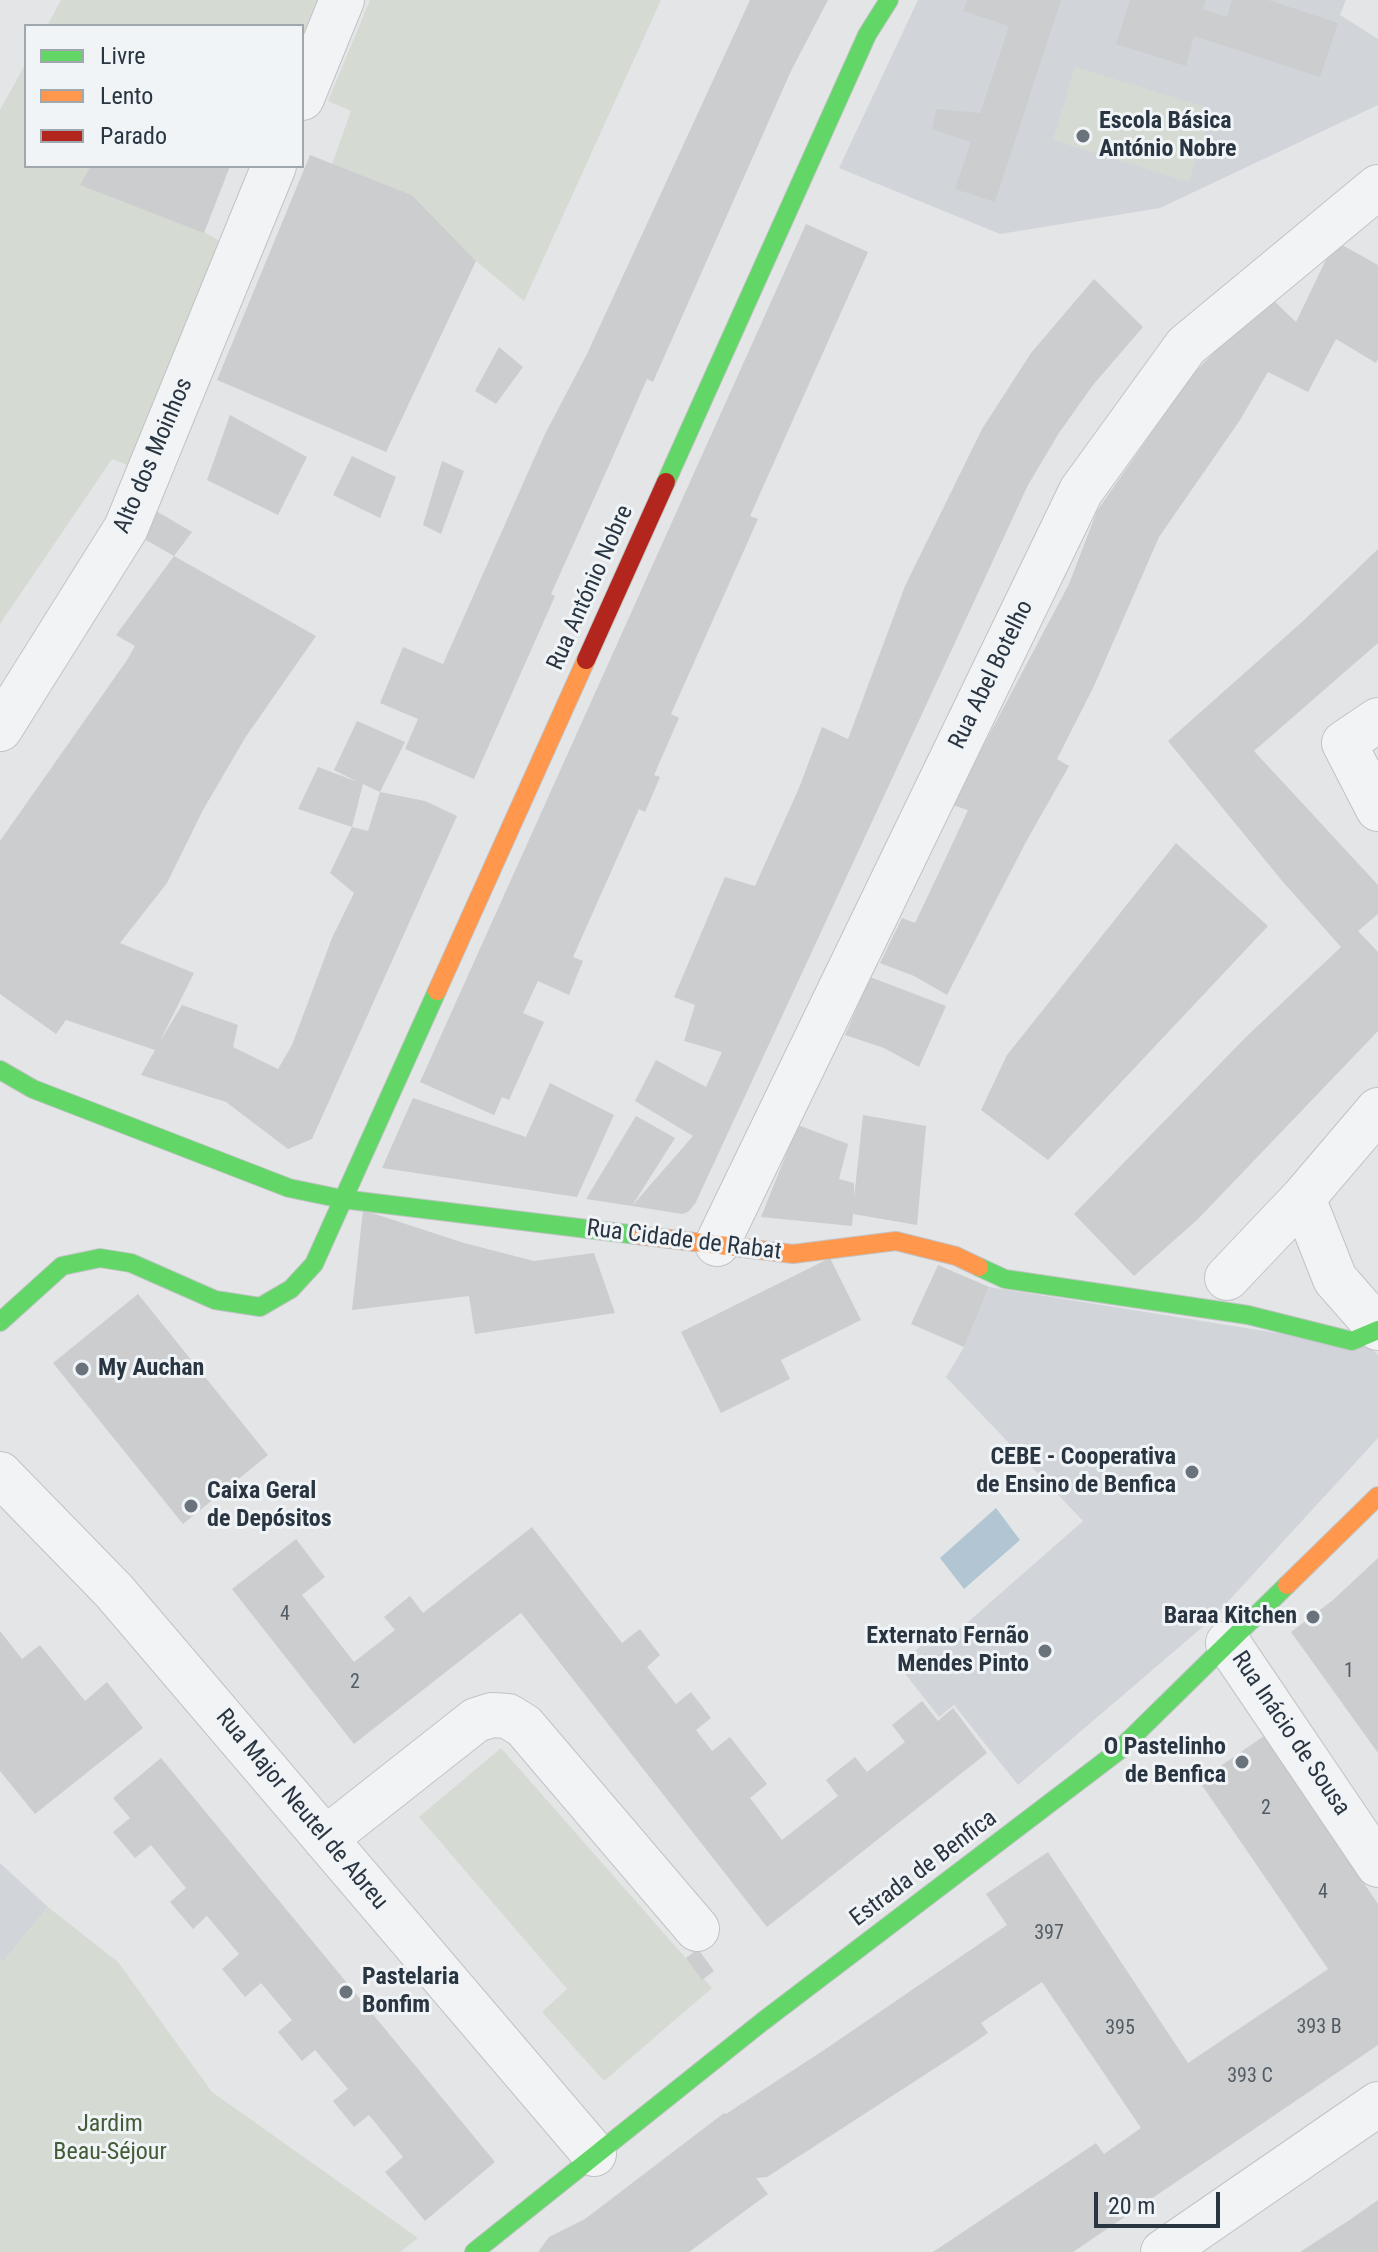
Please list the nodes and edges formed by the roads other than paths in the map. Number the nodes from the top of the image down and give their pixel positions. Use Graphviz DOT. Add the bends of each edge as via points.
graph roads {
  1 [pos="342,0"];
  2 [pos="889,0"];
  3 [pos="304,93"];
  4 [pos="273,168"];
  5 [pos="1378,187"];
  6 [pos="1378,720"];
  7 [pos="0,729"];
  8 [pos="1378,809"];
  9 [pos="0,1070"];
  10 [pos="1378,1110"];
  11 [pos="1303,1198"];
  12 [pos="342,1199"];
  13 [pos="717,1244"];
  14 [pos="1227,1278"];
  15 [pos="0,1322"];
  16 [pos="1378,1329"];
  17 [pos="0,1474"];
  18 [pos="1378,1496"];
  19 [pos="1228,1643"];
  20 [pos="325,1839"];
  21 [pos="1378,1865"];
  22 [pos="697,1929"];
  23 [pos="1378,2104"];
  24 [pos="594,2154"];
  25 [pos="474,2252"];
  26 [pos="1163,2252"];
  1 -- 3 [label="street"];
  2 -- 12 [label="street, Rua António Nobre" via="867,35"];
  4 -- 7 [label="street, Alto dos Moinhos" via="126,528"];
  5 -- 13 [label="street, Rua Abel Botelho" via="1186,346 1081,491"];
  6 -- 8 [label="street" via="1344,743"];
  9 -- 12 [label="street, Rua Cidade de Rabat" via="33,1089 289,1188"];
  10 -- 11 [label="street"];
  11 -- 14 [label="street"];
  11 -- 16 [label="street, Rua Cidade de Rabat" via="1335,1279"];
  12 -- 13 [label="street, Rua Cidade de Rabat"];
  12 -- 15 [label="street, Rua António Nobre" via="314,1264 291,1289 260,1307 215,1300 131,1263 100,1258 62,1266"];
  13 -- 16 [label="street, Rua Cidade de Rabat" via="793,1254 896,1241 956,1256 1005,1279 1248,1315 1352,1341"];
  17 -- 20 [label="street, Rua Major Neutel de Abreu" via="114,1591"];
  18 -- 19 [label="street, Estrada de Benfica"];
  19 -- 21 [label="street, Rua Inácio de Sousa"];
  19 -- 24 [label="street, Estrada de Benfica" via="1117,1752"];
  20 -- 22 [label="street" via="476,1720 508,1716 524,1726"];
  20 -- 24 [label="street, Rua Major Neutel de Abreu"];
  23 -- 26 [label="street"];
  24 -- 25 [label="street, Estrada de Benfica"];
}
